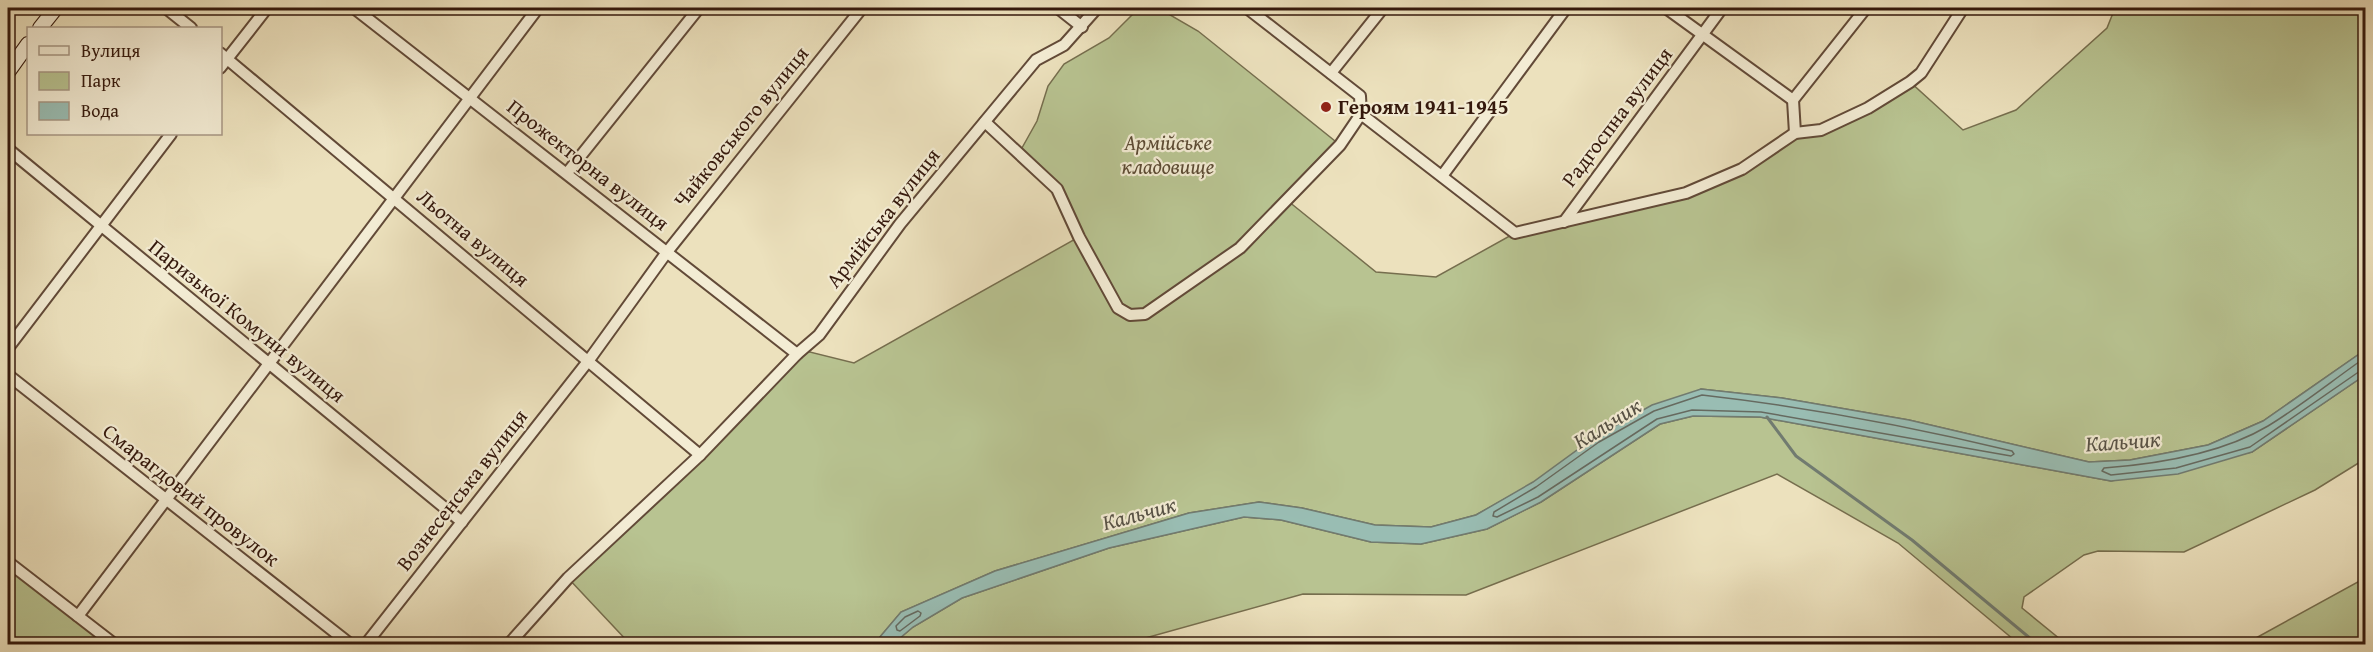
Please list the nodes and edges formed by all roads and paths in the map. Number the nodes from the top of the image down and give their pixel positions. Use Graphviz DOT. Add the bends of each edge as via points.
graph roads {
  1 [pos="56,8"];
  2 [pos="166,8"];
  3 [pos="267,8"];
  4 [pos="354,8"];
  5 [pos="538,8"];
  6 [pos="699,8"];
  7 [pos="862,8"];
  8 [pos="1058,8"];
  9 [pos="1097,8"];
  10 [pos="1247,8"];
  11 [pos="1383,8"];
  12 [pos="1566,8"];
  13 [pos="1666,8"];
  14 [pos="1722,8"];
  15 [pos="1866,8"];
  16 [pos="1963,8"];
  17 [pos="41,27"];
  18 [pos="190,27"];
  19 [pos="1082,27"];
  20 [pos="1703,34"];
  21 [pos="27,45"];
  22 [pos="223,60"];
  23 [pos="8,72"];
  24 [pos="1331,73"];
  25 [pos="470,96"];
  26 [pos="1793,100"];
  27 [pos="1362,114"];
  28 [pos="985,122"];
  29 [pos="1795,133"];
  30 [pos="170,135"];
  31 [pos="8,149"];
  32 [pos="567,173"];
  33 [pos="1442,176"];
  34 [pos="394,198"];
  35 [pos="1564,222"];
  36 [pos="101,226"];
  37 [pos="667,252"];
  38 [pos="8,348"];
  39 [pos="797,354"];
  40 [pos="588,360"];
  41 [pos="268,363"];
  42 [pos="8,375"];
  43 [pos="700,455"];
  44 [pos="166,499"];
  45 [pos="462,522"];
  46 [pos="8,562"];
  47 [pos="78,616"];
  48 [pos="114,645"];
  49 [pos="350,645"];
  50 [pos="366,645"];
  51 [pos="508,645"];
  1 -- 17 [label="street"];
  2 -- 18 [label="street"];
  3 -- 22 [label="street"];
  4 -- 25 [label="street, Прожекторна вулиця"];
  5 -- 25 [label="street"];
  6 -- 32 [label="street"];
  7 -- 37 [label="street, Чайковського вулиця"];
  8 -- 19 [label="street"];
  9 -- 19 [label="street, Армійська вулиця"];
  10 -- 24 [label="street"];
  11 -- 24 [label="street"];
  12 -- 33 [label="street"];
  13 -- 20 [label="street"];
  14 -- 20 [label="street, Радгоспна вулиця"];
  15 -- 26 [label="street"];
  16 -- 29 [label="street" via="1930,62 1910,82 1821,130"];
  19 -- 28 [label="street, Армійська вулиця" via="1064,45 1036,60"];
  20 -- 26 [label="street"];
  20 -- 35 [label="street, Радгоспна вулиця"];
  21 -- 23 [label="street"];
  22 -- 34 [label="street, Льотна вулиця"];
  24 -- 27 [label="street" via="1360,96"];
  25 -- 32 [label="street, Прожекторна вулиця"];
  25 -- 34 [label="street"];
  26 -- 29 [label="street"];
  27 -- 28 [label="street" via="1340,146 1240,248 1145,314 1130,315 1118,308 1057,189"];
  27 -- 33 [label="street"];
  28 -- 39 [label="street, Армійська вулиця" via="900,224 819,335"];
  29 -- 35 [label="street" via="1742,169 1686,193"];
  30 -- 36 [label="street"];
  31 -- 36 [label="street, Паризької Комуни вулиця"];
  32 -- 37 [label="street, Прожекторна вулиця"];
  33 -- 35 [label="street" via="1515,233"];
  34 -- 40 [label="street, Льотна вулиця"];
  34 -- 41 [label="street"];
  36 -- 38 [label="street"];
  36 -- 41 [label="street, Паризької Комуни вулиця"];
  37 -- 39 [label="street, Прожекторна вулиця"];
  37 -- 40 [label="street, Чайковського вулиця"];
  39 -- 43 [label="street, Армійська вулиця"];
  40 -- 43 [label="street, Льотна вулиця"];
  40 -- 45 [label="street, Вознесенська вулиця"];
  41 -- 44 [label="street"];
  41 -- 45 [label="street, Паризької Комуни вулиця"];
  42 -- 44 [label="street, Смарагдовий провулок"];
  43 -- 51 [label="street" via="568,578"];
  44 -- 47 [label="street"];
  44 -- 49 [label="street, Смарагдовий провулок"];
  45 -- 50 [label="street, Вознесенська вулиця"];
  46 -- 47 [label="street"];
  47 -- 48 [label="street"];
}
